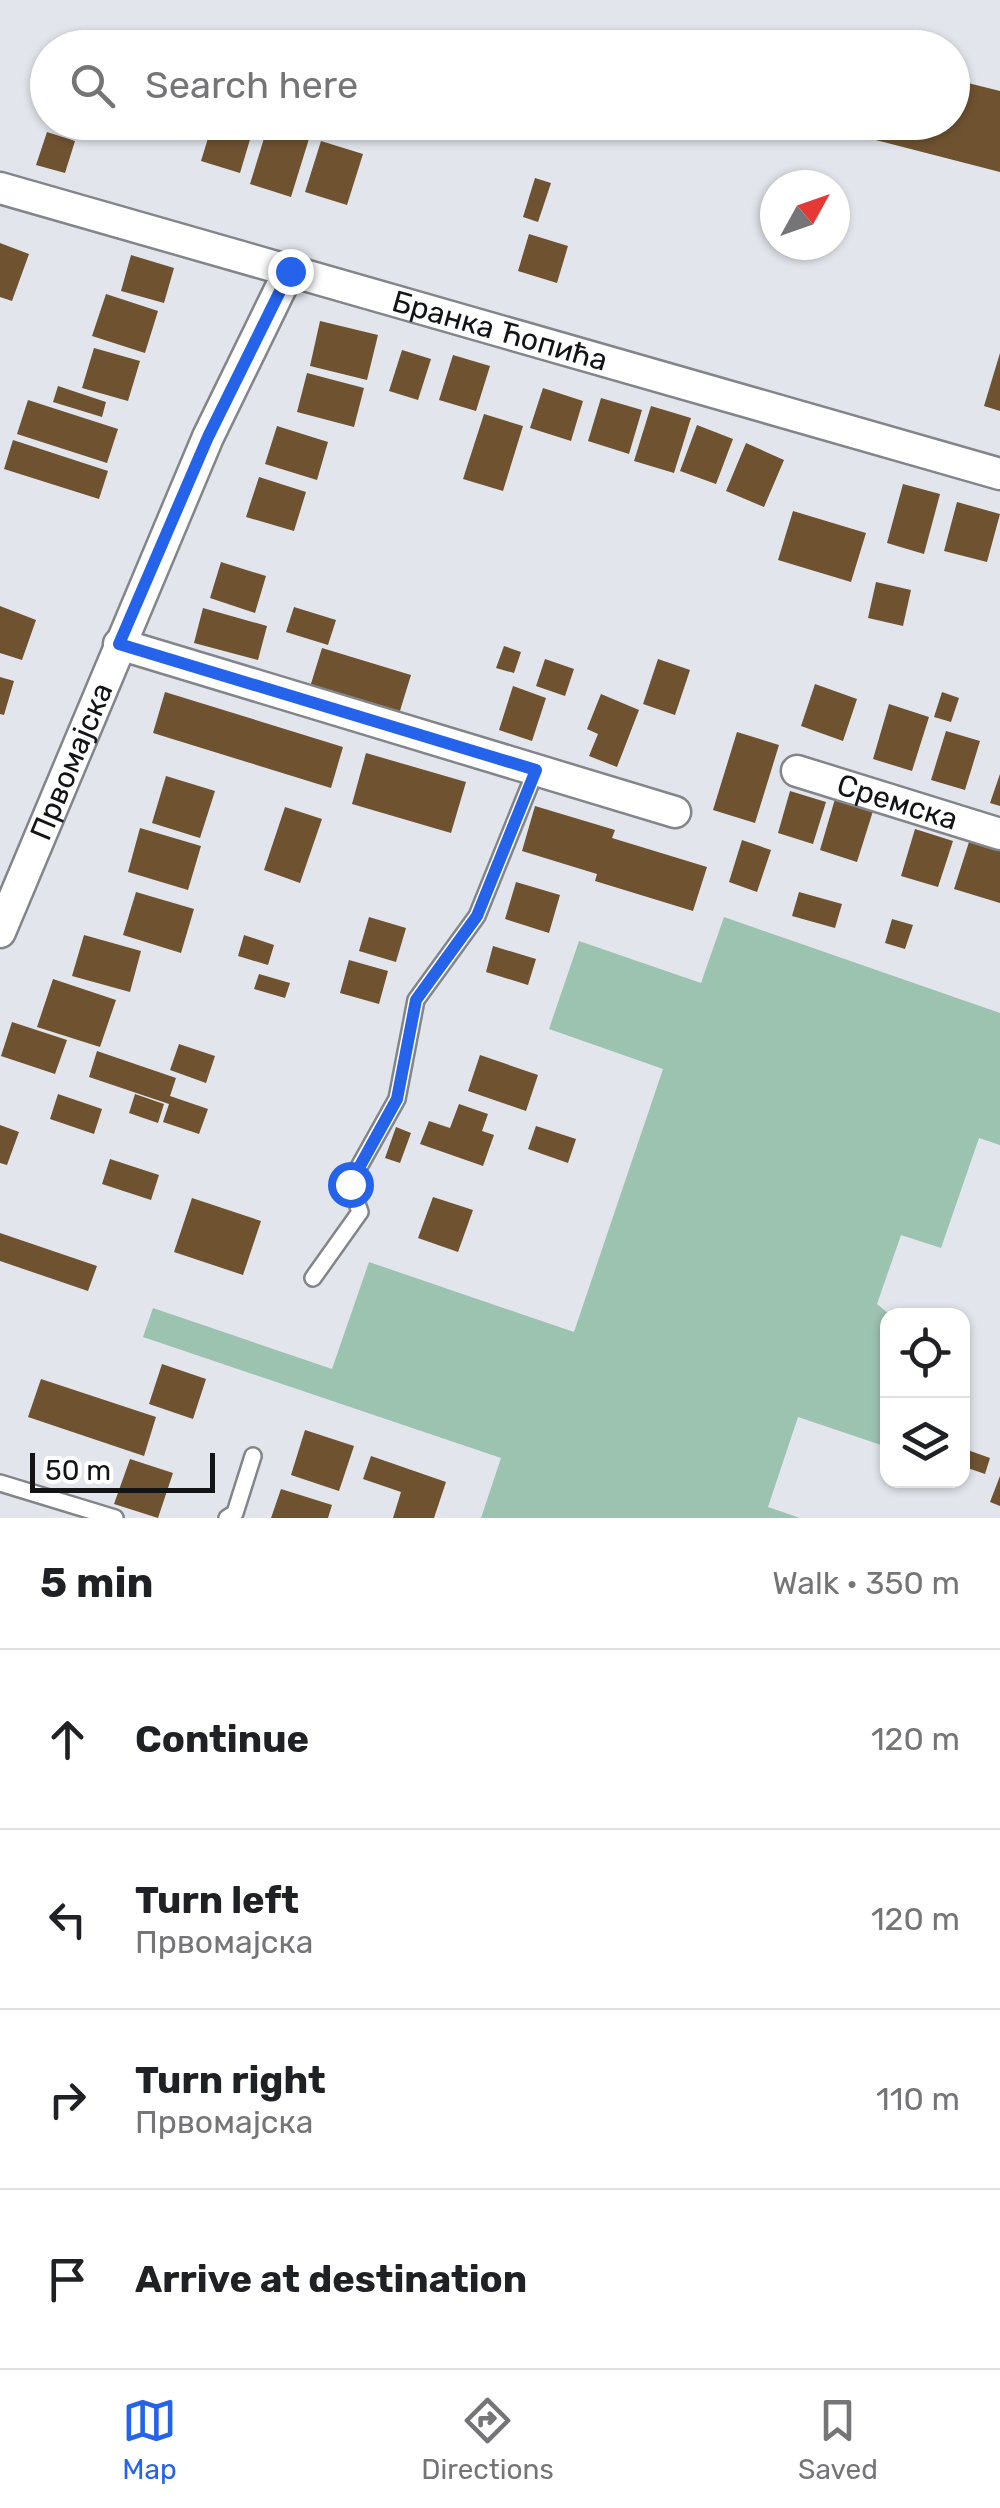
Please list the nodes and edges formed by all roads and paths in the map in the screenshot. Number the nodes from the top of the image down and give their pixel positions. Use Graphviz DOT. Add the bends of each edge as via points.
graph roads {
  1 [pos="0,188"];
  2 [pos="290,271"];
  3 [pos="1000,474"];
  4 [pos="119,644"];
  5 [pos="536,770"];
  6 [pos="796,772"];
  7 [pos="675,812"];
  8 [pos="1000,834"];
  9 [pos="0,932"];
  10 [pos="312,1278"];
  11 [pos="253,1456"];
  12 [pos="0,1483"];
  13 [pos="115,1518"];
  14 [pos="227,1518"];
  1 -- 2 [label="street, Бранка Ћопића"];
  2 -- 3 [label="street, Бранка Ћопића"];
  2 -- 4 [label="street, Првомајска" via="208,437"];
  4 -- 5 [label="street, Првомајска"];
  4 -- 9 [label="street, Првомајска"];
  5 -- 7 [label="street, Првомајска"];
  5 -- 10 [label="lane" via="477,916 416,1000 397,1099 350,1184 360,1212"];
  6 -- 8 [label="street, Сремска"];
  11 -- 14 [label="lane" via="235,1513"];
  12 -- 13 [label="lane"];
}
